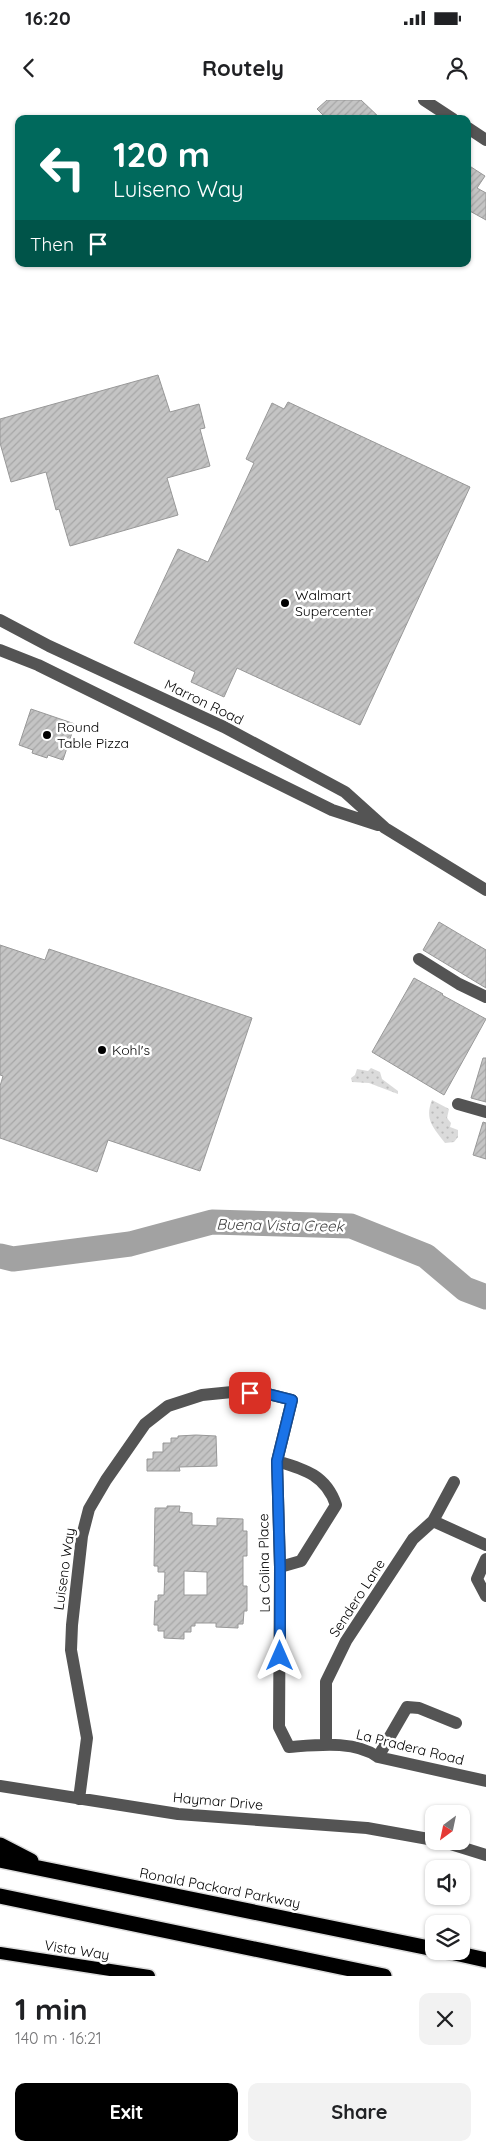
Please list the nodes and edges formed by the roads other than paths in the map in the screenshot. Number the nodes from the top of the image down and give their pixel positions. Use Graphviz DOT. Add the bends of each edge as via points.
graph roads {
  1 [pos="424,100"];
  2 [pos="447,115"];
  3 [pos="471,130"];
  4 [pos="486,140"];
  5 [pos="0,620"];
  6 [pos="0,650"];
  7 [pos="385,828"];
  8 [pos="486,890"];
  9 [pos="419,959"];
  10 [pos="486,997"];
  11 [pos="458,1104"];
  12 [pos="486,1112"];
  13 [pos="292,1400"];
  14 [pos="277,1461"];
  15 [pos="454,1482"];
  16 [pos="433,1521"];
  17 [pos="486,1545"];
  18 [pos="486,1559"];
  19 [pos="280,1567"];
  20 [pos="486,1596"];
  21 [pos="456,1723"];
  22 [pos="279,1727"];
  23 [pos="326,1744"];
  24 [pos="378,1757"];
  25 [pos="486,1781"];
  26 [pos="0,1786"];
  27 [pos="79,1799"];
  28 [pos="425,1838"];
  29 [pos="0,1845"];
  30 [pos="470,1850"];
  31 [pos="486,1855"];
  32 [pos="0,1860"];
  33 [pos="48,1870"];
  34 [pos="0,1896"];
  35 [pos="0,1906"];
  36 [pos="102,1918"];
  37 [pos="425,1947"];
  38 [pos="0,1953"];
  39 [pos="470,1956"];
  40 [pos="486,1960"];
  41 [pos="149,1976"];
  42 [pos="384,1976"];
  1 -- 2 [label="street"];
  3 -- 4 [label="street"];
  5 -- 7 [label="street, Marron Road" via="224,727 345,792"];
  6 -- 7 [label="street, Marron Road" via="138,713 332,810"];
  7 -- 8 [label="street, Marron Road"];
  9 -- 10 [label="street"];
  11 -- 12 [label="street"];
  13 -- 14 [label="street, La Colina Place"];
  13 -- 27 [label="street, Luiseno Way" via="268,1394 232,1392 202,1395 168,1406 145,1424 89,1510 82,1536 71,1650 87,1738"];
  14 -- 19 [label="street, La Colina Place"];
  14 -- 19 [label="street" via="314,1474 331,1491 336,1505 301,1561"];
  15 -- 16 [label="street, Sendero Lane"];
  16 -- 17 [label="street"];
  16 -- 23 [label="street, Sendero Lane" via="413,1539 346,1641 326,1682"];
  18 -- 20 [label="street" via="477,1579"];
  19 -- 22 [label="street, La Colina Place"];
  21 -- 24 [label="street" via="419,1708 406,1707"];
  22 -- 23 [label="street, La Pradera Road" via="289,1746"];
  23 -- 24 [label="street, La Pradera Road" via="368,1750"];
  24 -- 25 [label="street, La Pradera Road"];
  26 -- 27 [label="street, Haymar Drive"];
  27 -- 28 [label="street, Haymar Drive" via="178,1814 366,1828"];
  29 -- 33 [label="highway"];
  30 -- 31 [label="street"];
  32 -- 33 [label="highway, Ronald Packard Parkway"];
  33 -- 37 [label="highway, Ronald Packard Parkway"];
  34 -- 36 [label="highway"];
  35 -- 36 [label="highway"];
  36 -- 42 [label="highway"];
  38 -- 41 [label="main road, Vista Way"];
  39 -- 40 [label="highway"];
}
